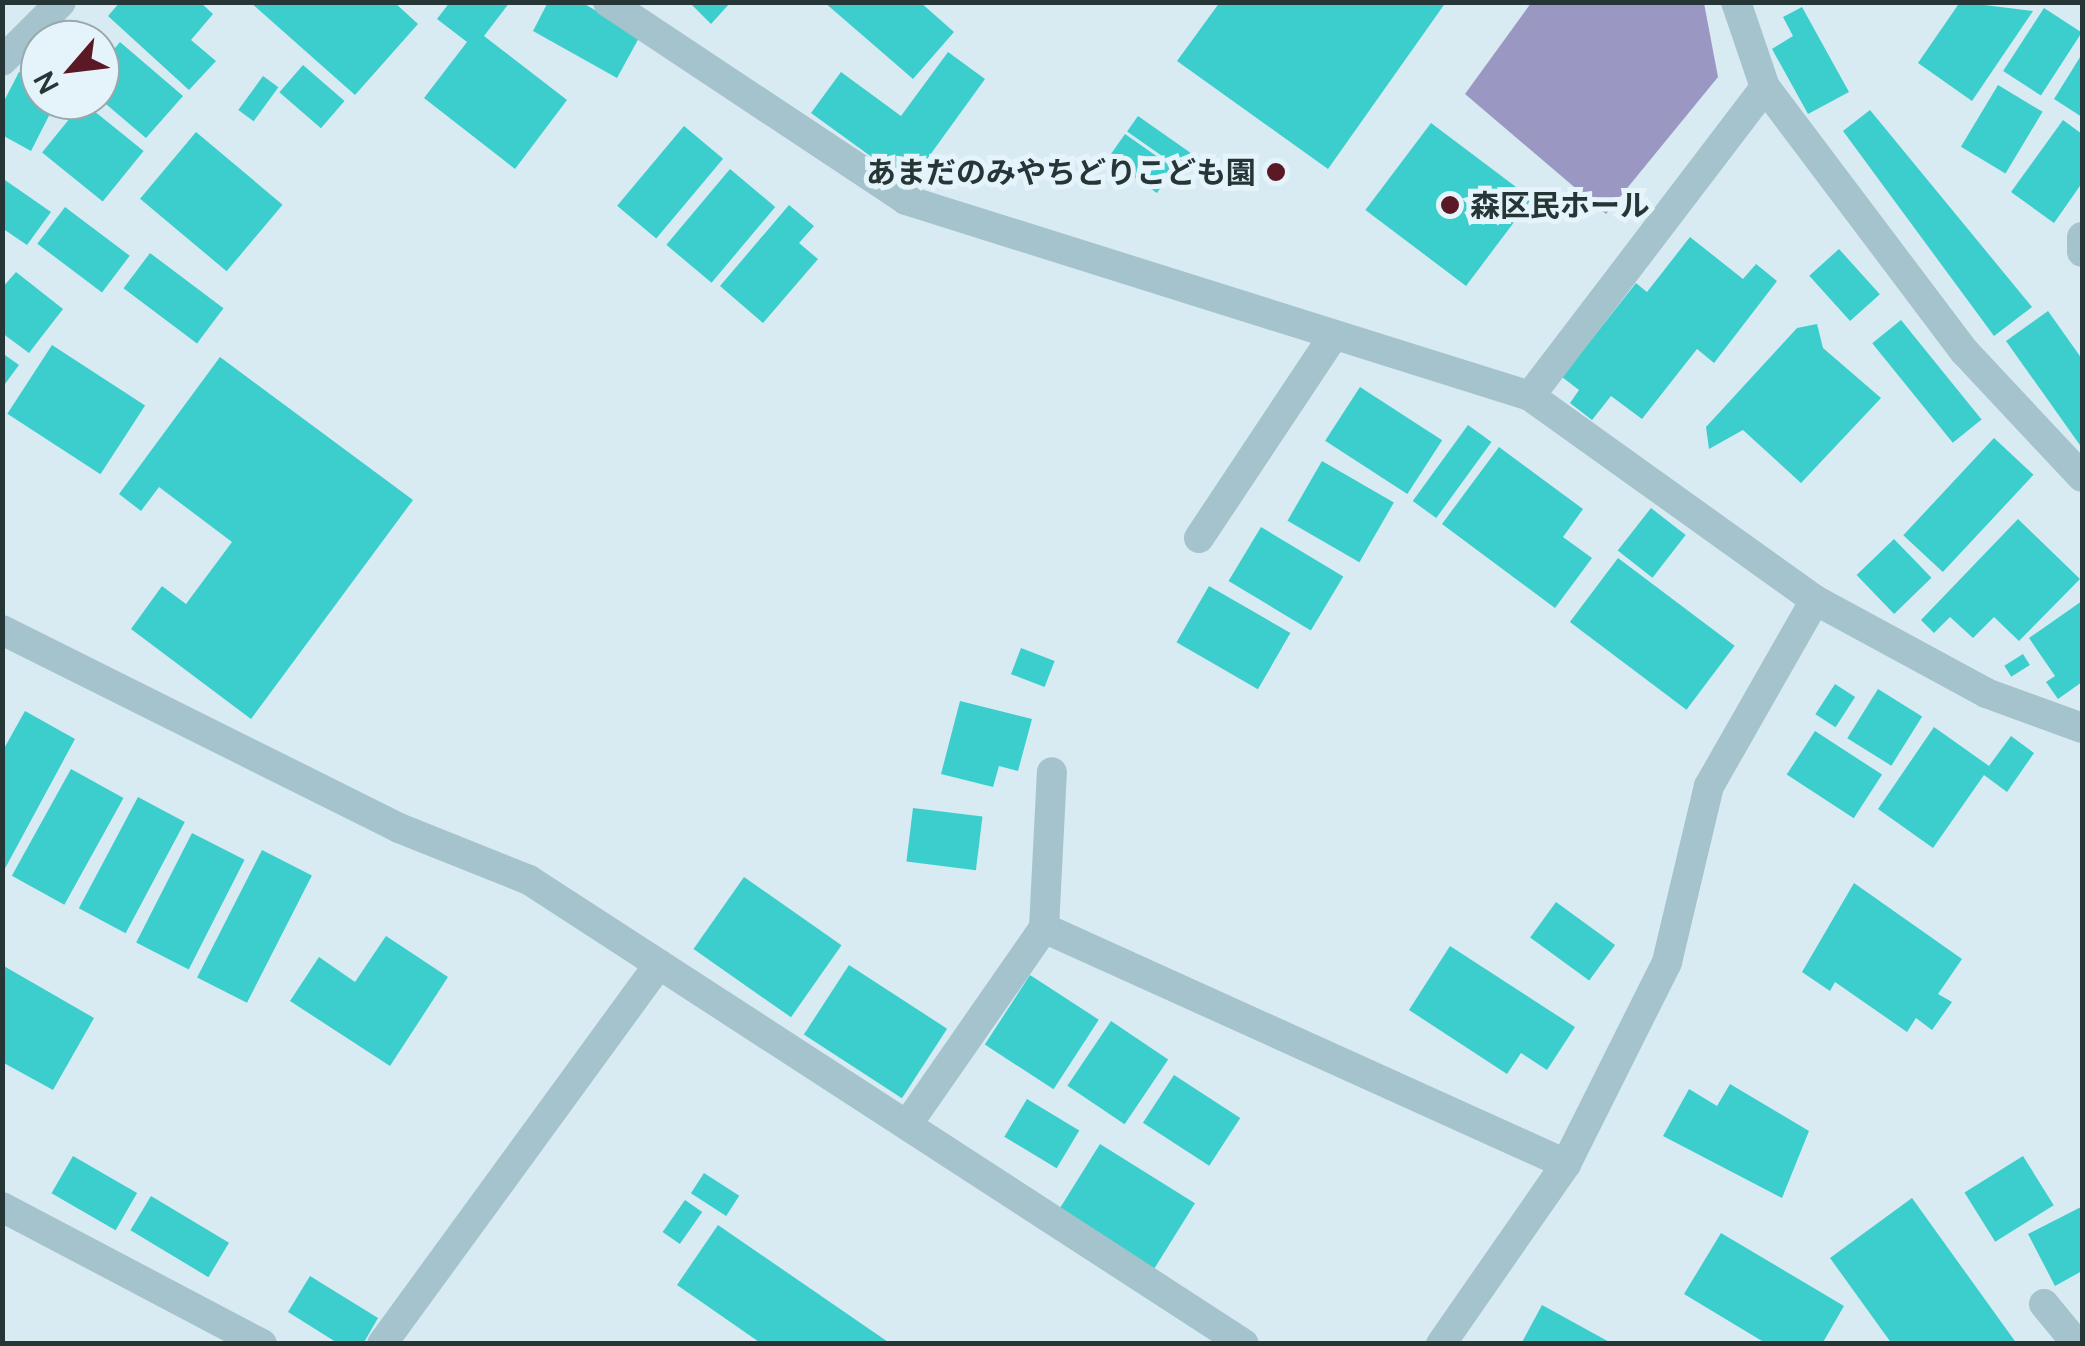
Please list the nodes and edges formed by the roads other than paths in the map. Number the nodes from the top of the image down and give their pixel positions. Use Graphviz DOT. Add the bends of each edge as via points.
graph roads {
  1 [pos="61,2"];
  2 [pos="608,2"];
  3 [pos="1736,2"];
  4 [pos="2,61"];
  5 [pos="1765,87"];
  6 [pos="2082,238"];
  7 [pos="2082,252"];
  8 [pos="1333,336"];
  9 [pos="1530,396"];
  10 [pos="2082,477"];
  11 [pos="1199,538"];
  12 [pos="1815,600"];
  13 [pos="2,630"];
  14 [pos="2082,728"];
  15 [pos="1052,772"];
  16 [pos="1044,928"];
  17 [pos="658,964"];
  18 [pos="908,1125"];
  19 [pos="1566,1164"];
  20 [pos="2,1207"];
  21 [pos="2044,1304"];
  22 [pos="262,1344"];
  23 [pos="382,1344"];
  24 [pos="1244,1344"];
  25 [pos="1441,1344"];
  26 [pos="2077,1344"];
  1 -- 4 [label="street"];
  2 -- 8 [label="street" via="906,200 1298,317"];
  3 -- 5 [label="street"];
  5 -- 9 [label="street"];
  5 -- 10 [label="street" via="1965,352"];
  6 -- 7 [label="street"];
  8 -- 9 [label="street"];
  8 -- 11 [label="street"];
  9 -- 12 [label="street"];
  12 -- 14 [label="street" via="1986,693"];
  12 -- 19 [label="street" via="1709,786 1667,962"];
  13 -- 17 [label="street" via="398,828 529,880"];
  15 -- 16 [label="street"];
  16 -- 18 [label="street"];
  16 -- 19 [label="street"];
  17 -- 18 [label="street"];
  17 -- 23 [label="street"];
  18 -- 24 [label="street"];
  19 -- 25 [label="street"];
  20 -- 22 [label="street"];
  21 -- 26 [label="street"];
}
